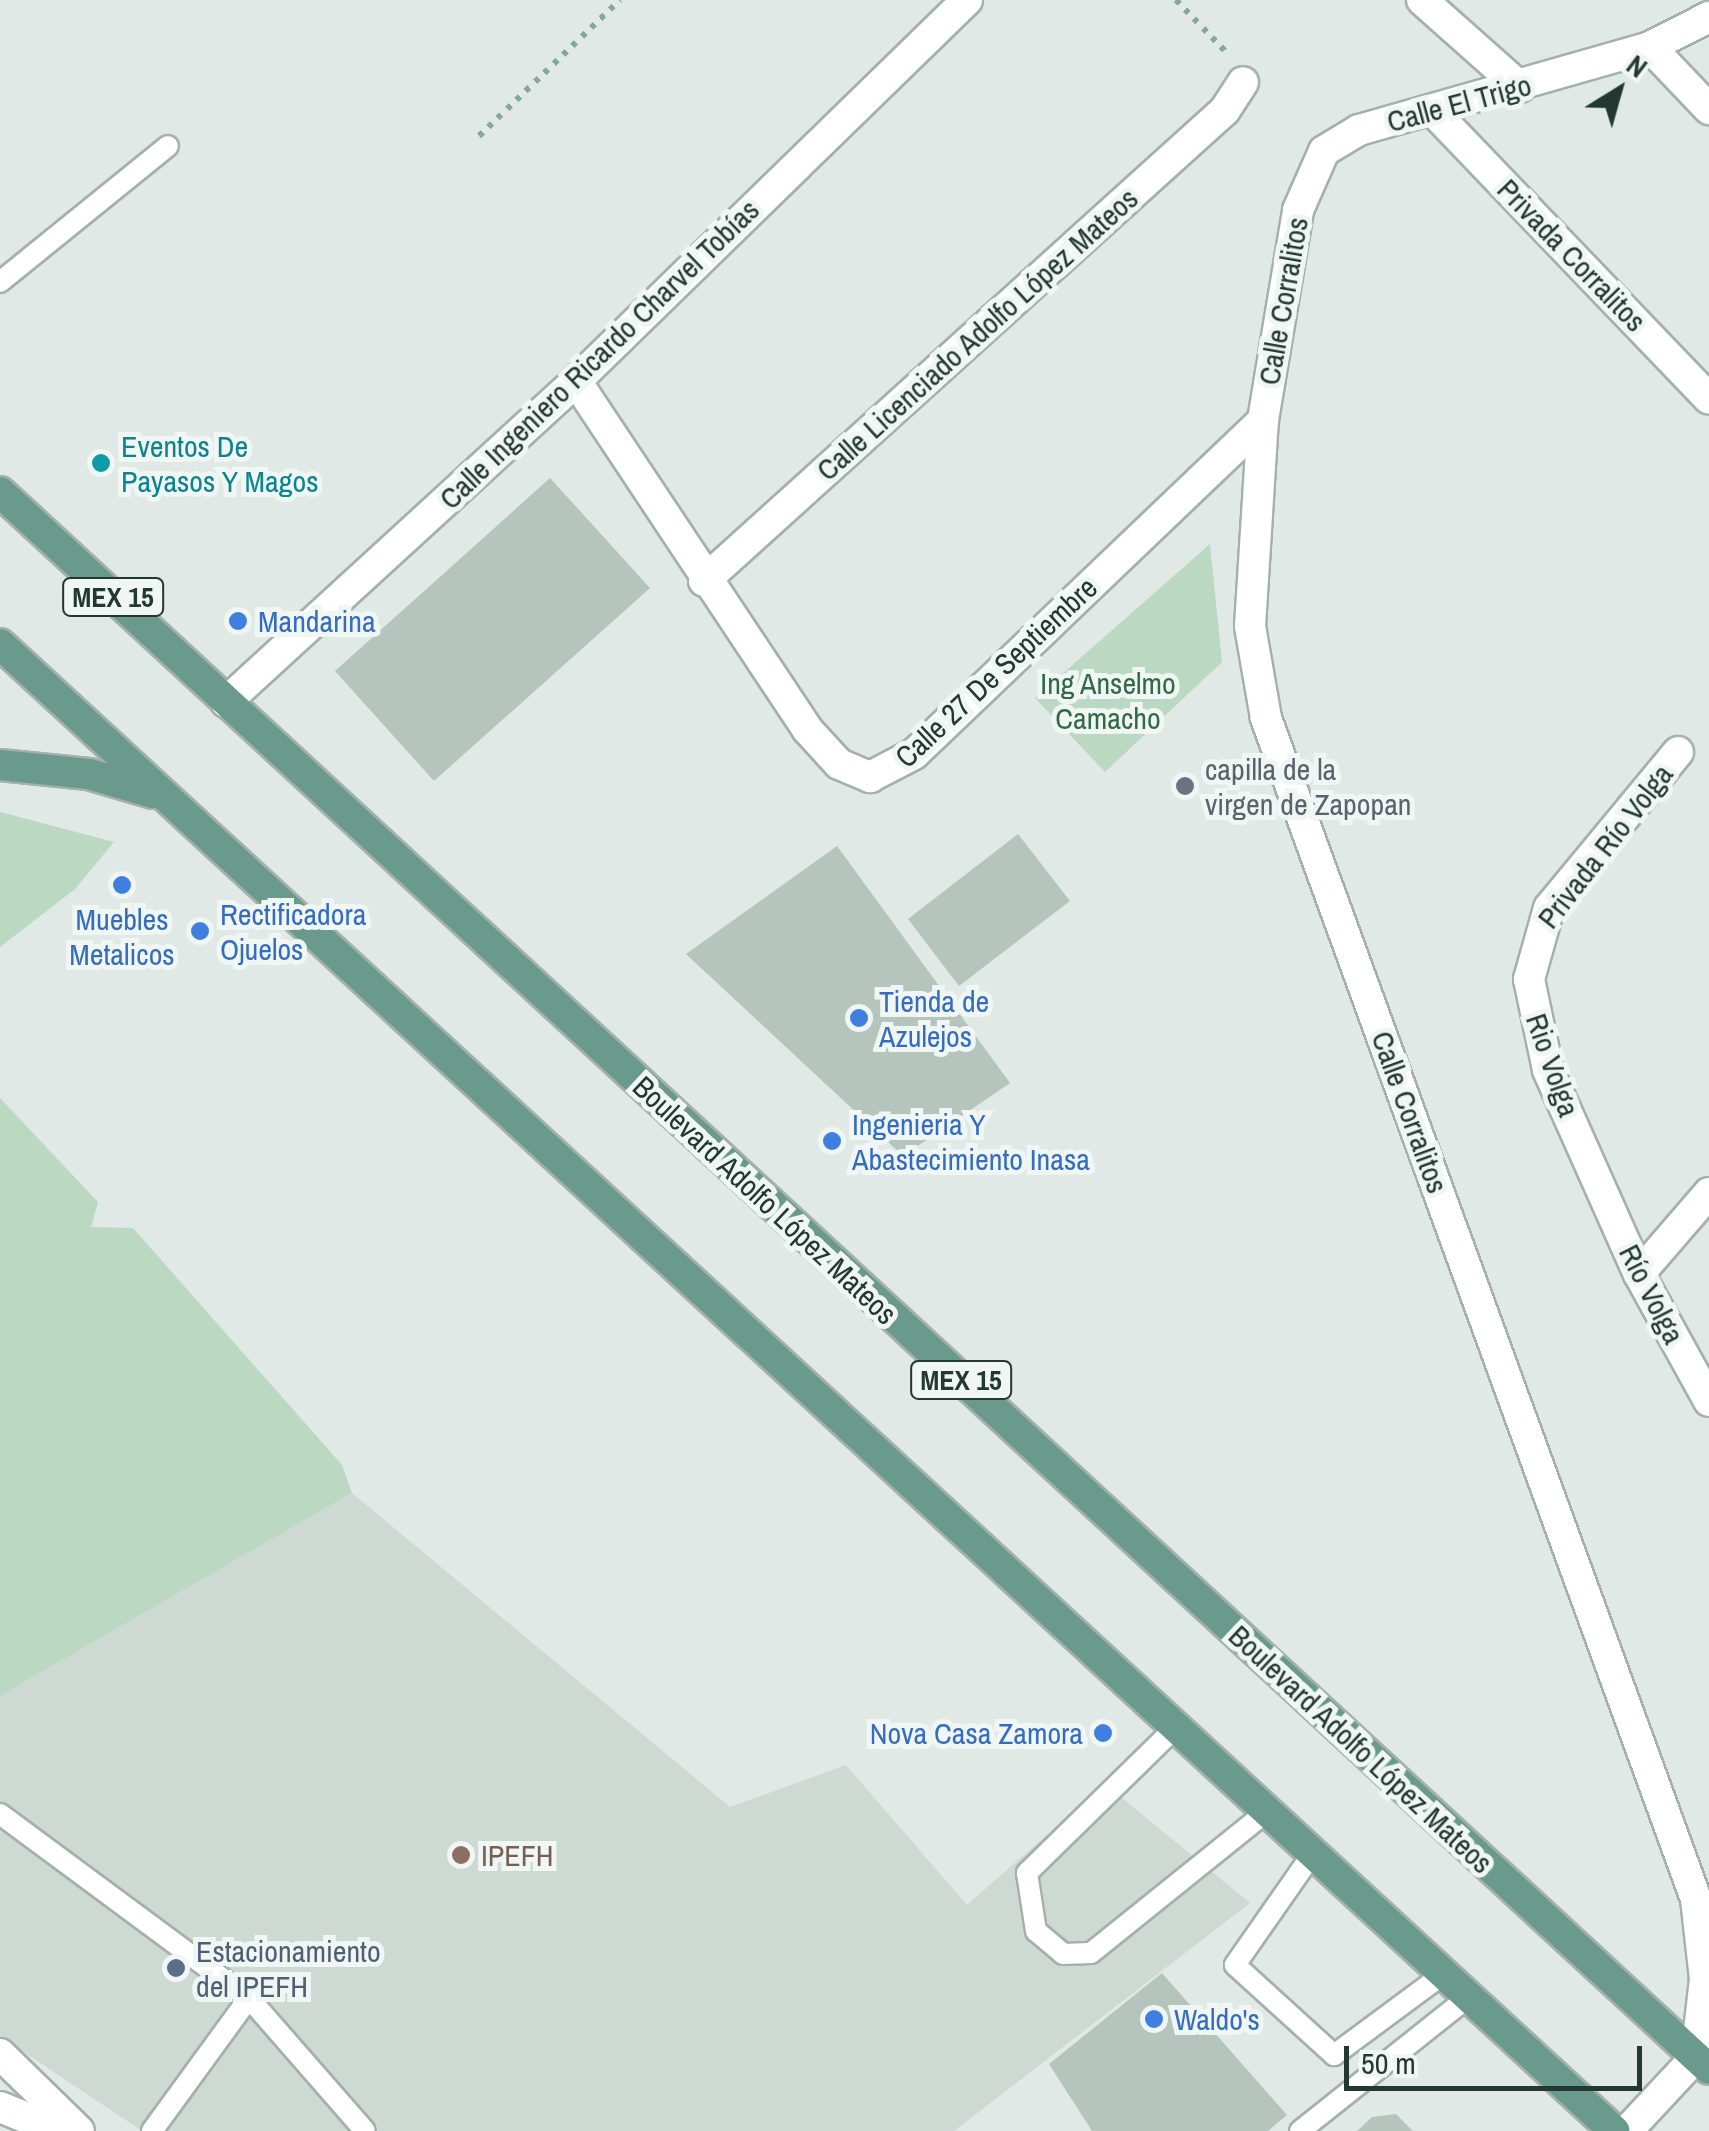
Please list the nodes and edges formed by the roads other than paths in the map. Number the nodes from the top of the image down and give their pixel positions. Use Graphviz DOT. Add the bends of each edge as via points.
graph roads {
  1 [pos="967,0"];
  2 [pos="1422,0"];
  3 [pos="1709,18"];
  4 [pos="1650,47"];
  5 [pos="1243,82"];
  6 [pos="1520,87"];
  7 [pos="1709,109"];
  8 [pos="1434,112"];
  9 [pos="168,146"];
  10 [pos="1324,152"];
  11 [pos="0,282"];
  12 [pos="576,380"];
  13 [pos="1709,399"];
  14 [pos="1263,420"];
  15 [pos="0,492"];
  16 [pos="704,580"];
  17 [pos="0,644"];
  18 [pos="226,702"];
  19 [pos="1678,752"];
  20 [pos="0,764"];
  21 [pos="166,798"];
  22 [pos="1533,941"];
  23 [pos="1600,1184"];
  24 [pos="1709,1193"];
  25 [pos="1639,1274"];
  26 [pos="1709,1401"];
  27 [pos="1174,1729"];
  28 [pos="1265,1813"];
  29 [pos="0,1814"];
  30 [pos="1311,1856"];
  31 [pos="1442,1975"];
  32 [pos="249,1998"];
  33 [pos="1467,1998"];
  34 [pos="0,2054"];
  35 [pos="1705,2058"];
  36 [pos="0,2107"];
  37 [pos="59,2131"];
  38 [pos="79,2131"];
  39 [pos="152,2131"];
  40 [pos="365,2131"];
  41 [pos="1300,2131"];
  42 [pos="1614,2131"];
  43 [pos="1627,2131"];
  1 -- 12 [label="street, Calle Ingeniero Ricardo Charvel Tobías"];
  2 -- 6 [label="street"];
  3 -- 4 [label="street, Calle El Trigo"];
  4 -- 6 [label="street, Calle El Trigo"];
  4 -- 7 [label="street"];
  5 -- 16 [label="street, Calle Licenciado Adolfo López Mateos" via="1225,110"];
  6 -- 8 [label="street, Calle El Trigo"];
  8 -- 10 [label="street, Calle El Trigo" via="1359,130"];
  8 -- 13 [label="street, Privada Corralitos"];
  9 -- 11 [label="lane"];
  10 -- 14 [label="street, Calle Corralitos" via="1298,210"];
  12 -- 16 [label="street, Calle 27 De Septiembre"];
  12 -- 18 [label="street, Calle Ingeniero Ricardo Charvel Tobías"];
  14 -- 16 [label="street, Calle 27 De Septiembre" via="883,774 839,764"];
  14 -- 35 [label="street, Calle Corralitos" via="1250,626 1266,718 1696,1899 1706,1980"];
  15 -- 18 [label="main road, Boulevard Adolfo López Mateos / MEX 15"];
  17 -- 21 [label="main road"];
  18 -- 35 [label="main road, Boulevard Adolfo López Mateos / MEX 15"];
  19 -- 22 [label="street, Privada Río Volga" via="1561,892"];
  20 -- 21 [label="main road" via="89,774"];
  21 -- 27 [label="main road"];
  22 -- 23 [label="street, Rio Volga" via="1537,1034"];
  23 -- 25 [label="street, Río Volga"];
  24 -- 25 [label="street"];
  25 -- 26 [label="street, Río Volga"];
  27 -- 28 [label="main road"];
  27 -- 28 [label="lane" via="1027,1873 1036,1932 1063,1954 1091,1953"];
  28 -- 30 [label="main road"];
  29 -- 32 [label="lane"];
  30 -- 31 [label="main road"];
  30 -- 31 [label="lane" via="1235,1966 1334,2055"];
  31 -- 33 [label="main road"];
  32 -- 39 [label="lane"];
  32 -- 40 [label="lane"];
  33 -- 41 [label="lane"];
  33 -- 42 [label="main road"];
  34 -- 38 [label="street"];
  35 -- 43 [label="street"];
  36 -- 37 [label="street"];
}
